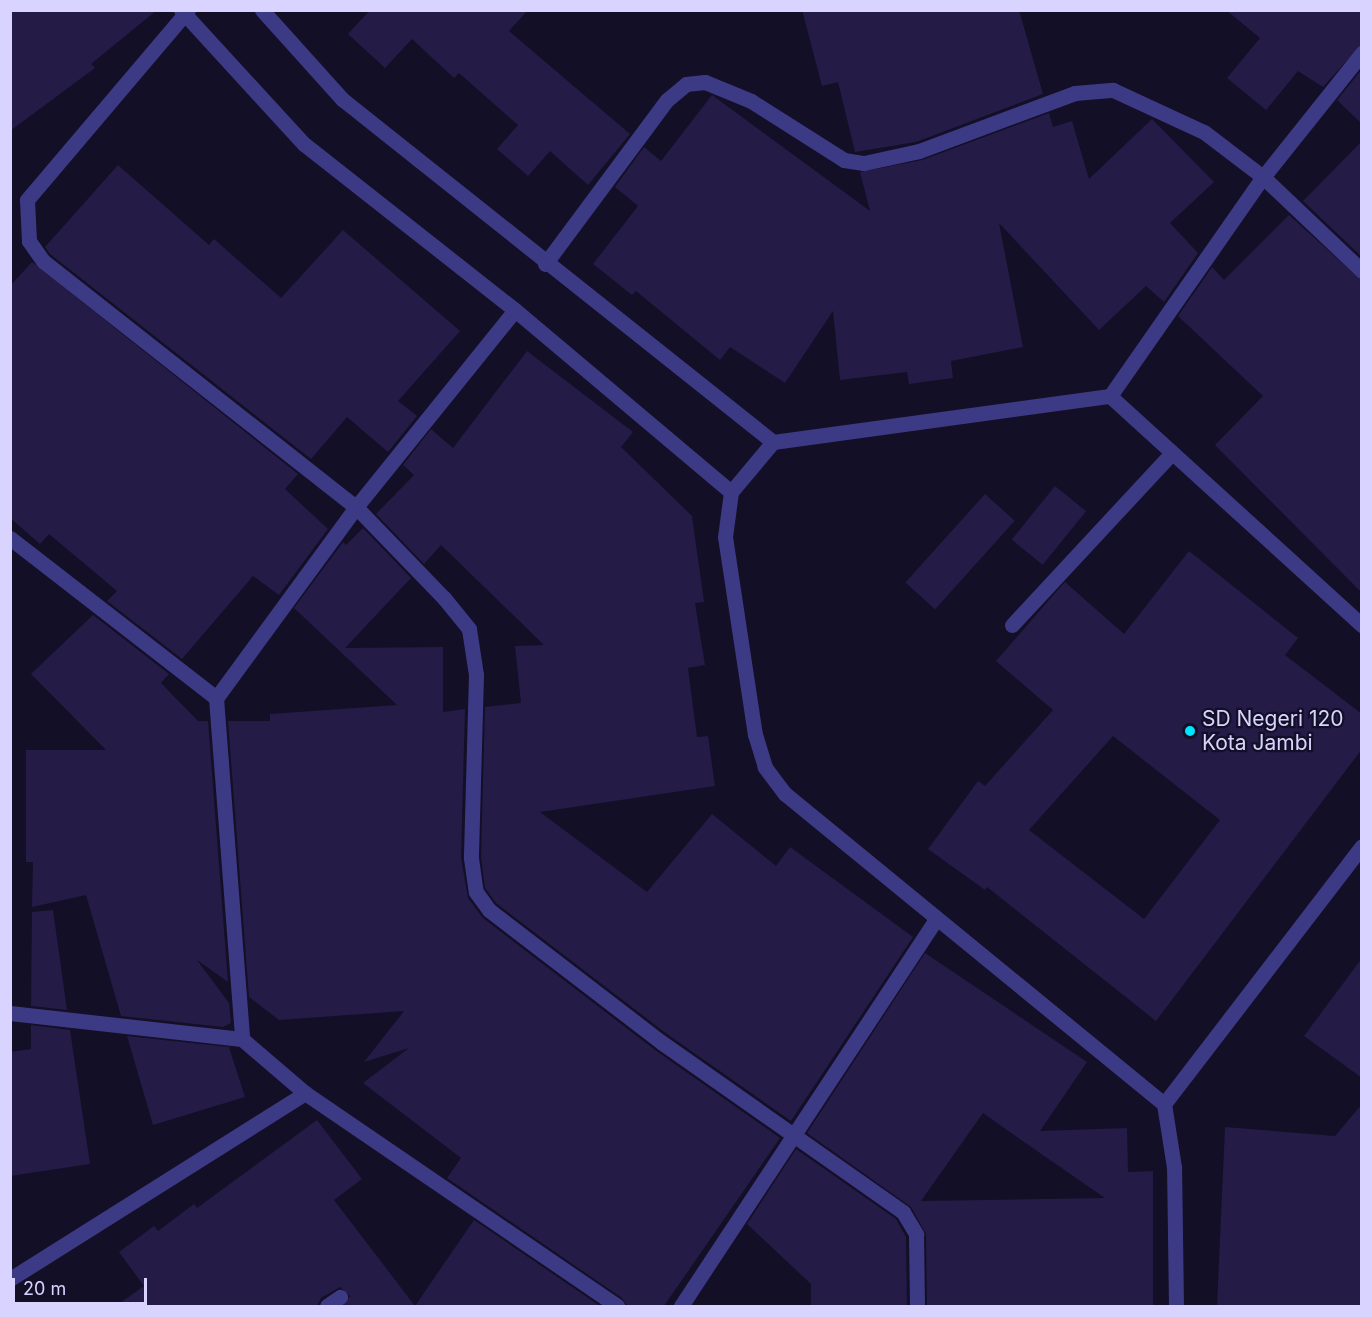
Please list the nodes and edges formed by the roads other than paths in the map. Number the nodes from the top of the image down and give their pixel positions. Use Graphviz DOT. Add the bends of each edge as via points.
graph roads {
  1 [pos="262,10"];
  2 [pos="184,12"];
  3 [pos="1362,53"];
  4 [pos="1263,177"];
  5 [pos="544,264"];
  6 [pos="1362,271"];
  7 [pos="515,310"];
  8 [pos="1110,396"];
  9 [pos="773,442"];
  10 [pos="1172,453"];
  11 [pos="731,492"];
  12 [pos="356,507"];
  13 [pos="10,538"];
  14 [pos="1012,625"];
  15 [pos="1362,625"];
  16 [pos="216,698"];
  17 [pos="1362,846"];
  18 [pos="936,919"];
  19 [pos="10,1013"];
  20 [pos="242,1039"];
  21 [pos="305,1094"];
  22 [pos="1164,1104"];
  23 [pos="793,1135"];
  24 [pos="10,1279"];
  25 [pos="340,1297"];
  26 [pos="327,1306"];
  27 [pos="616,1306"];
  28 [pos="681,1306"];
  29 [pos="917,1306"];
  30 [pos="1176,1306"];
  1 -- 5 [label="street" via="342,99"];
  2 -- 7 [label="street" via="304,144"];
  2 -- 12 [label="street" via="27,200 29,241 43,261"];
  3 -- 4 [label="street"];
  4 -- 5 [label="street" via="1204,132 1113,90 1075,93 919,152 864,163 844,160 751,101 705,82 686,84 671,96"];
  4 -- 6 [label="street"];
  4 -- 8 [label="street"];
  5 -- 9 [label="street"];
  7 -- 11 [label="street"];
  7 -- 12 [label="street"];
  8 -- 9 [label="street"];
  8 -- 10 [label="street"];
  9 -- 11 [label="street"];
  10 -- 14 [label="street"];
  10 -- 15 [label="street"];
  11 -- 18 [label="street" via="725,537 755,735 765,767 785,794"];
  12 -- 16 [label="street"];
  12 -- 23 [label="street" via="469,629 476,675 471,858 476,892 489,910 590,988"];
  13 -- 16 [label="street"];
  16 -- 20 [label="street"];
  17 -- 22 [label="street"];
  18 -- 22 [label="street"];
  18 -- 23 [label="street"];
  19 -- 20 [label="street"];
  20 -- 21 [label="street"];
  21 -- 24 [label="street"];
  21 -- 27 [label="street"];
  22 -- 30 [label="street" via="1174,1167"];
  23 -- 28 [label="street"];
  23 -- 29 [label="street" via="903,1212 916,1234"];
  25 -- 26 [label="street"];
}
